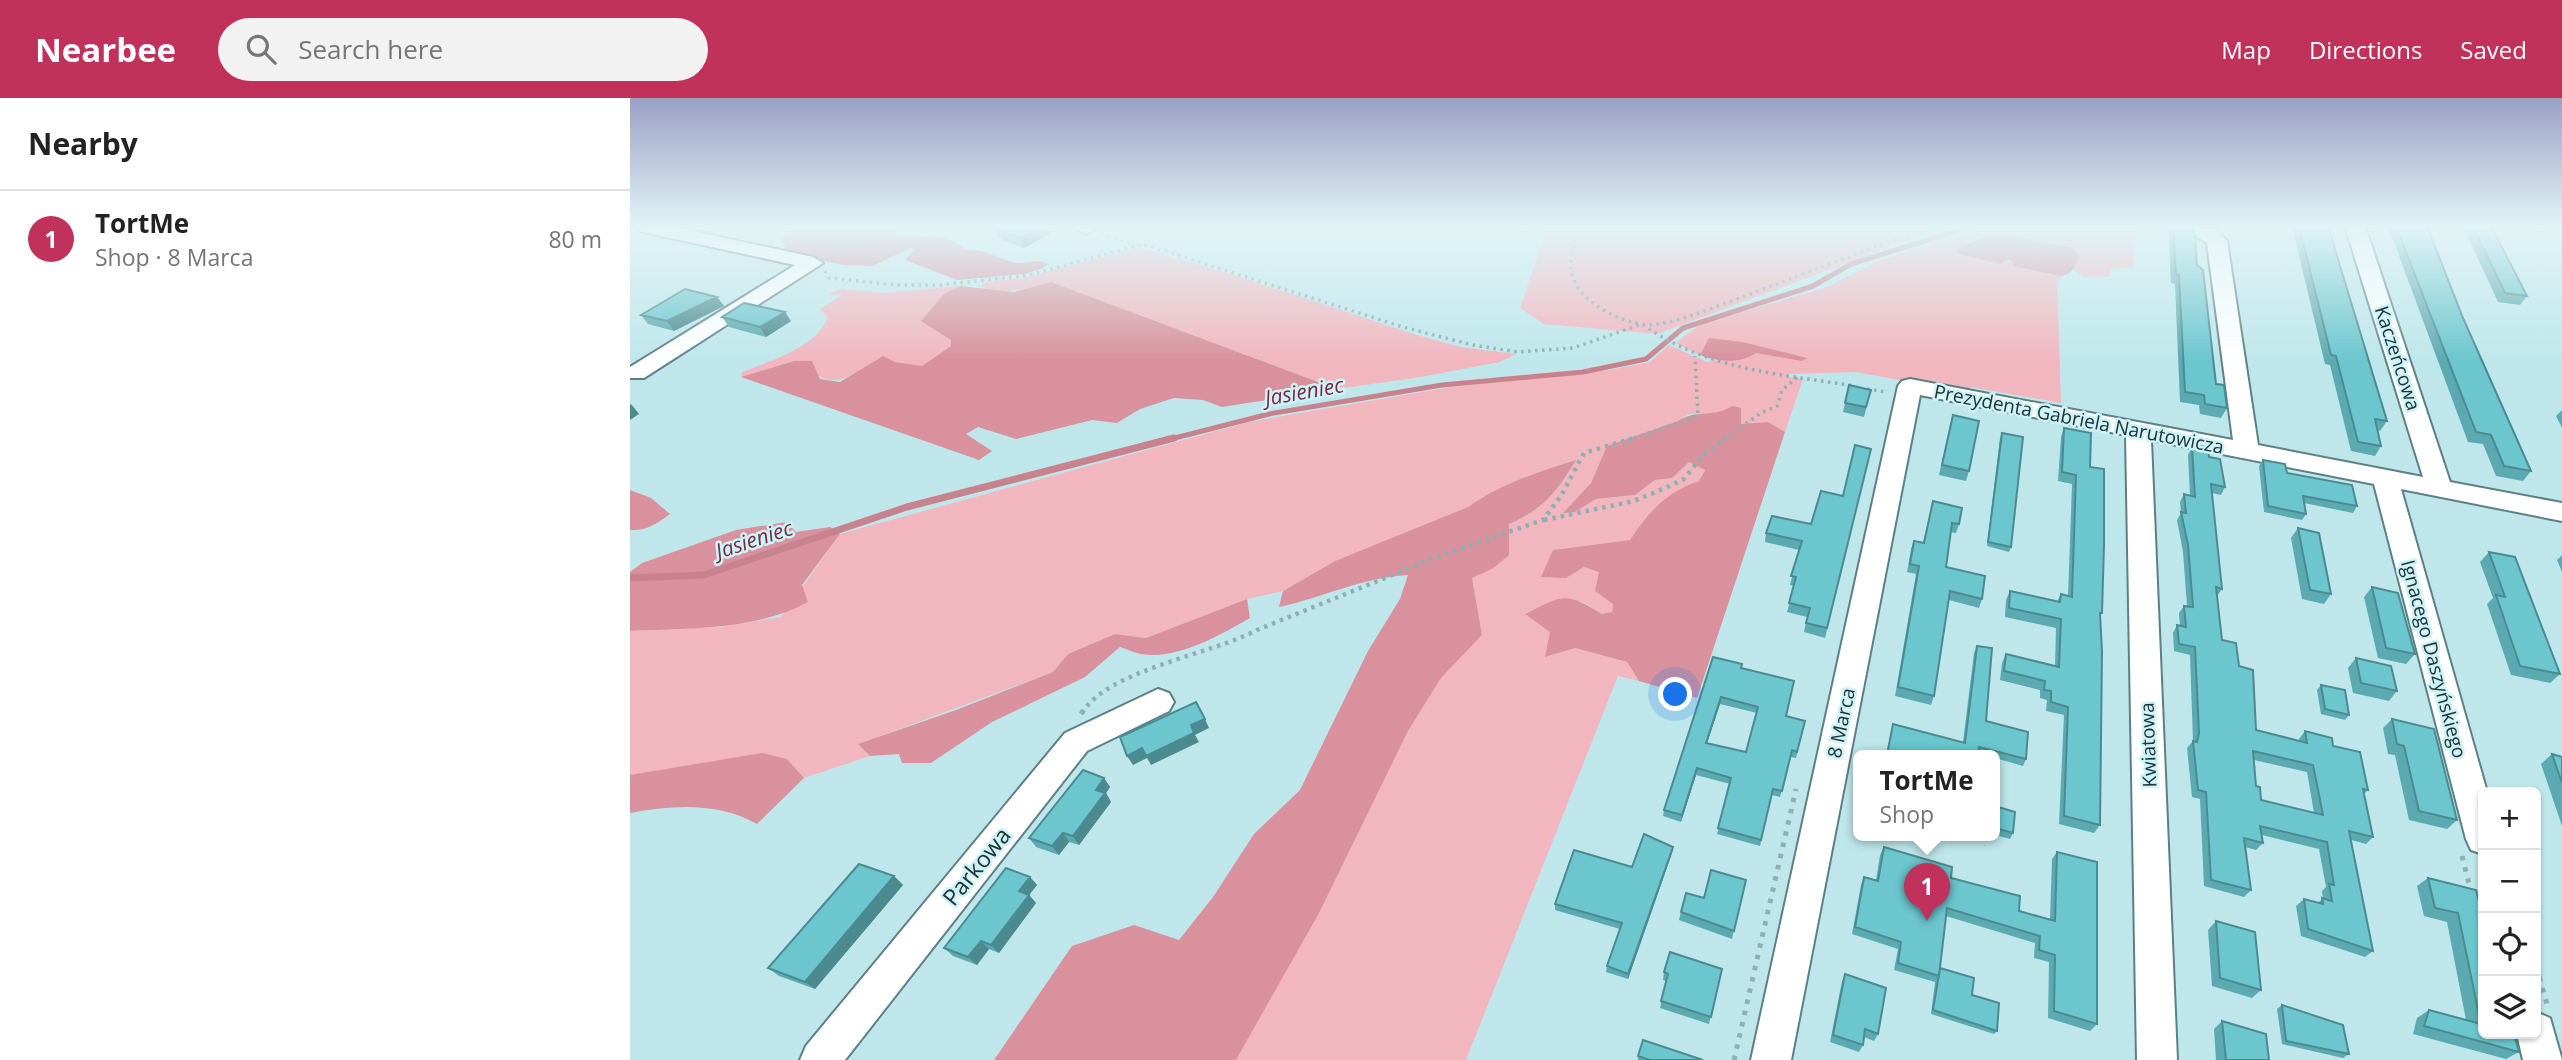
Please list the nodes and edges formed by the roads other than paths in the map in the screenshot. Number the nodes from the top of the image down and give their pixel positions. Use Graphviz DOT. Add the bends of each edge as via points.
graph roads {
  1 [pos="800,271"];
  2 [pos="2221,271"];
  3 [pos="2370,271"];
  4 [pos="636,373"];
  5 [pos="1898,396"];
  6 [pos="2138,431"];
  7 [pos="2247,452"];
  8 [pos="2385,478"];
  9 [pos="2440,489"];
  10 [pos="2562,512"];
  11 [pos="1158,702"];
  12 [pos="2478,821"];
  13 [pos="2538,1039"];
  14 [pos="820,1060"];
  15 [pos="1771,1060"];
  16 [pos="2157,1060"];
  17 [pos="2543,1060"];
  1 -- 4 [label="street"];
  2 -- 7 [label="street, Prezydenta Gabriela Narutowicza"];
  3 -- 9 [label="street, Kaczeńcowa"];
  5 -- 6 [label="street, Prezydenta Gabriela Narutowicza"];
  5 -- 15 [label="street, 8 Marca"];
  6 -- 7 [label="street, Prezydenta Gabriela Narutowicza"];
  6 -- 16 [label="street, Kwiatowa"];
  7 -- 8 [label="street, Prezydenta Gabriela Narutowicza"];
  8 -- 9 [label="street, Prezydenta Gabriela Narutowicza"];
  8 -- 12 [label="street, Ignacego Daszyńskiego"];
  9 -- 10 [label="street, Prezydenta Gabriela Narutowicza"];
  11 -- 14 [label="street, Parkowa" via="1076,742"];
  13 -- 17 [label="street"];
}
